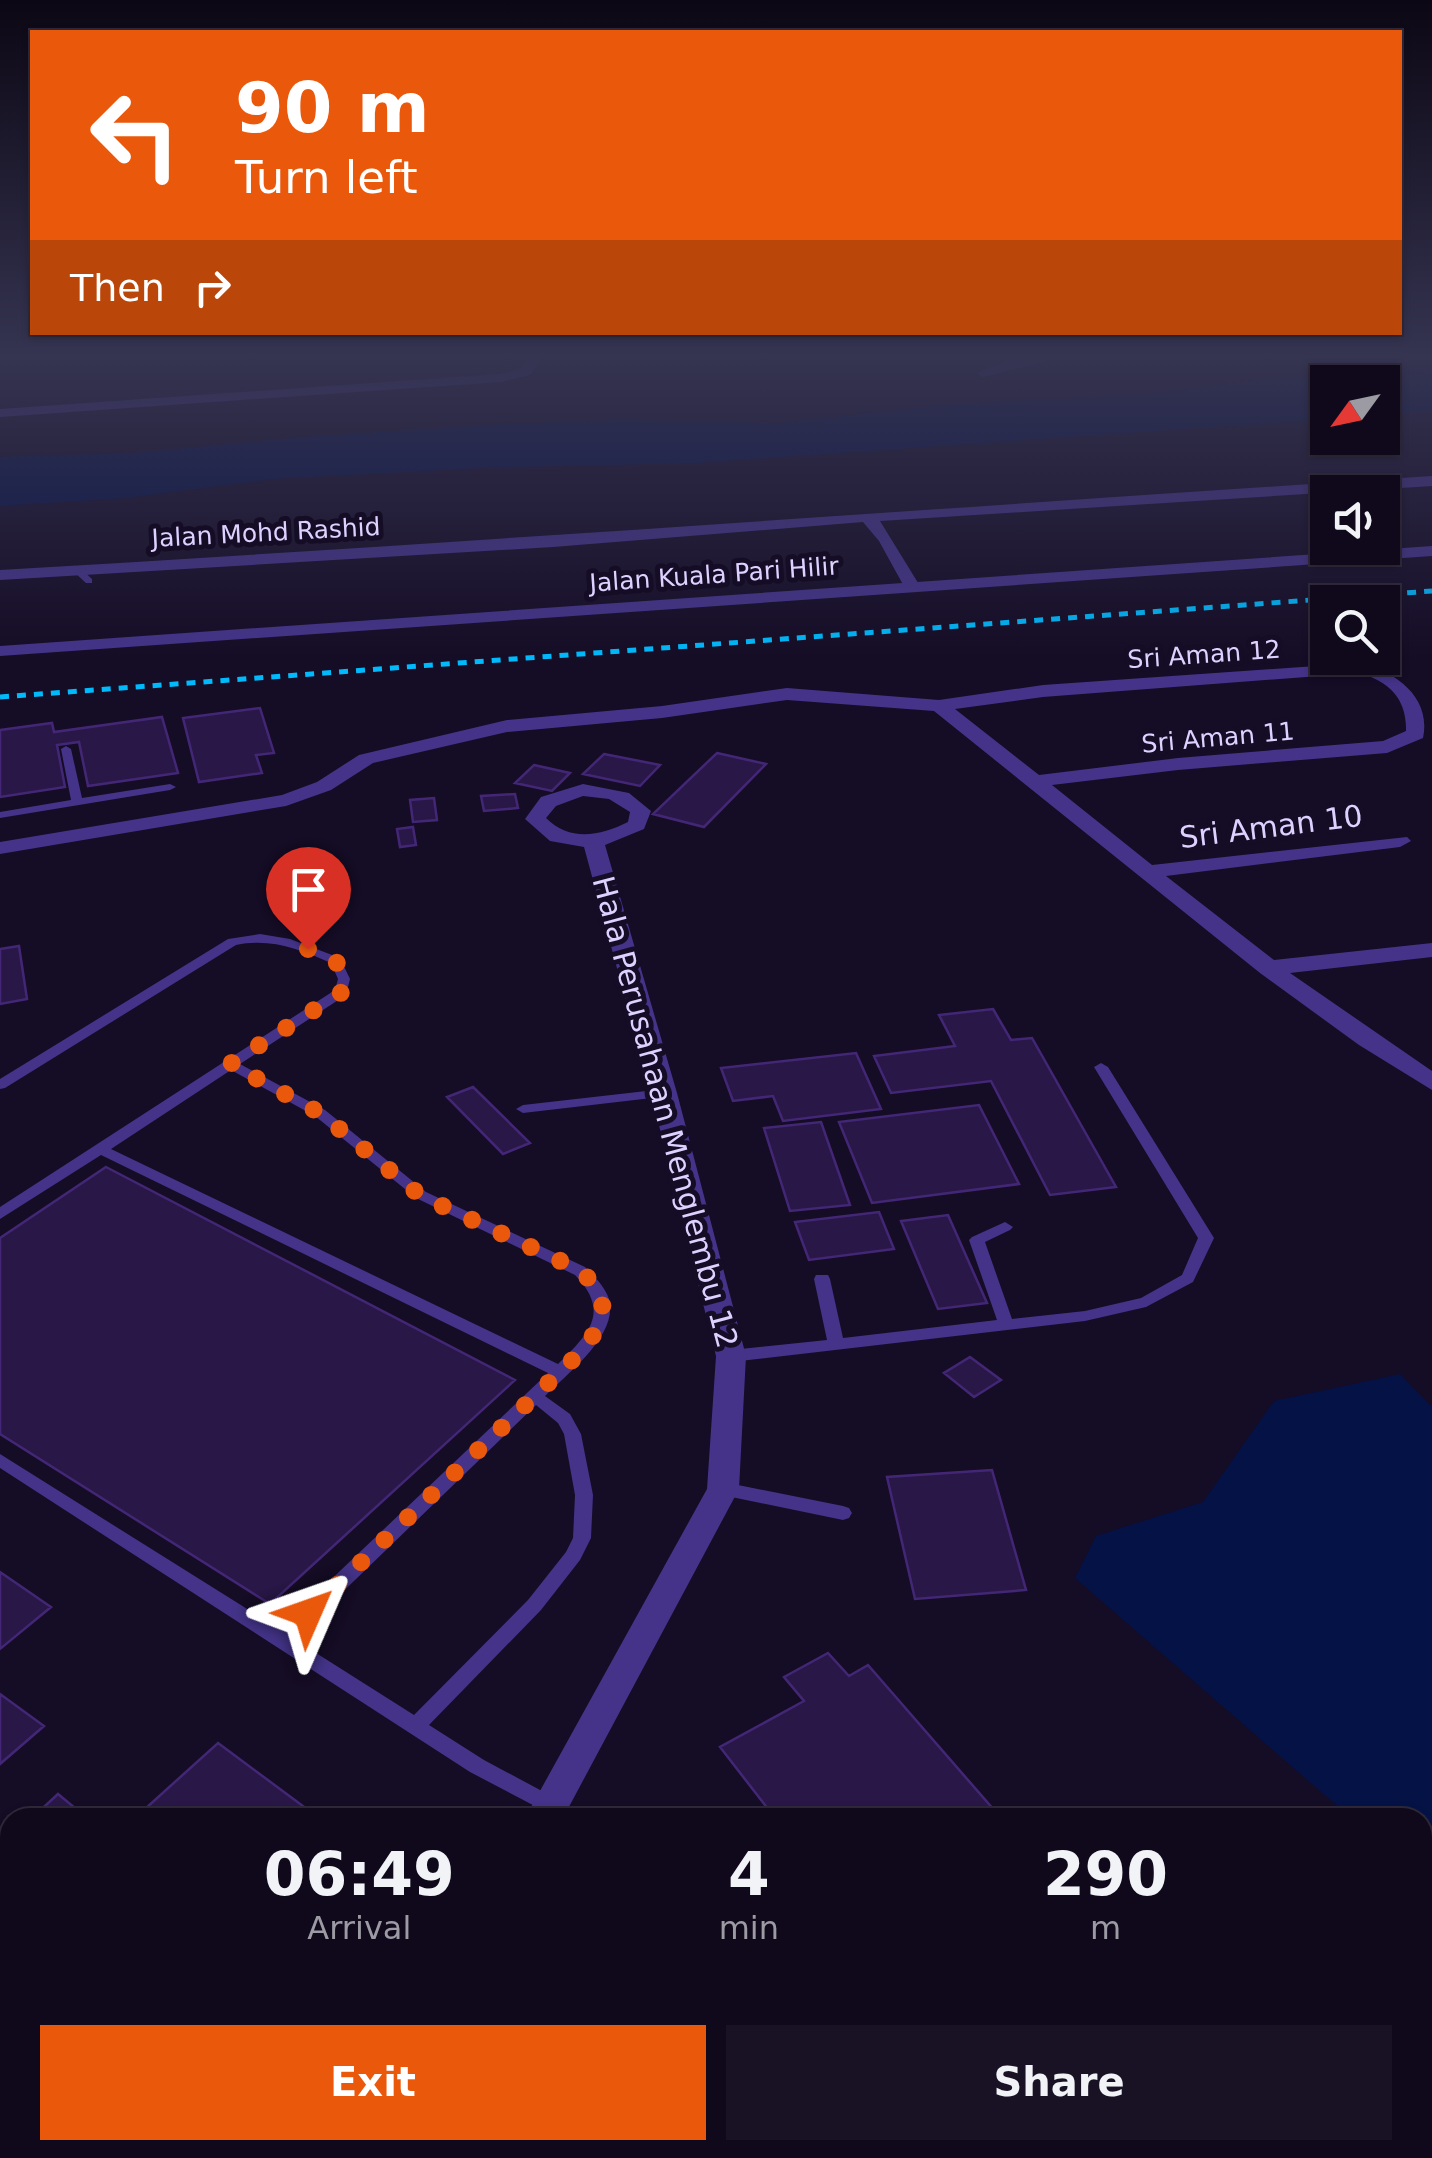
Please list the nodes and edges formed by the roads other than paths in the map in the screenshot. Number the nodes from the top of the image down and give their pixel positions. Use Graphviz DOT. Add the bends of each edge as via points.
graph roads {
  1 [pos="1432,481"];
  2 [pos="866,517"];
  3 [pos="1432,551"];
  4 [pos="0,575"];
  5 [pos="912,586"];
  6 [pos="0,652"];
  7 [pos="939,706"];
  8 [pos="1403,742"];
  9 [pos="66,748"];
  10 [pos="1038,781"];
  11 [pos="170,787"];
  12 [pos="77,802"];
  13 [pos="0,814"];
  14 [pos="593,841"];
  15 [pos="1400,841"];
  16 [pos="0,848"];
  17 [pos="1150,872"];
  18 [pos="1432,950"];
  19 [pos="1268,968"];
  20 [pos="230,1064"];
  21 [pos="1101,1068"];
  22 [pos="1432,1082"];
  23 [pos="0,1085"];
  24 [pos="664,1093"];
  25 [pos="523,1110"];
  26 [pos="100,1150"];
  27 [pos="0,1214"];
  28 [pos="1005,1227"];
  29 [pos="822,1279"];
  30 [pos="1006,1324"];
  31 [pos="836,1342"];
  32 [pos="731,1356"];
  33 [pos="560,1372"];
  34 [pos="535,1397"];
  35 [pos="0,1460"];
  36 [pos="723,1488"];
  37 [pos="843,1512"];
  38 [pos="280,1640"];
  39 [pos="415,1726"];
  40 [pos="541,1808"];
  41 [pos="549,1808"];
  1 -- 2 [label="street, Jalan Mohd Rashid"];
  2 -- 4 [label="street, Jalan Mohd Rashid" via="83,575"];
  2 -- 5 [label="street" via="890,540"];
  3 -- 5 [label="street, Jalan Kuala Pari Hilir"];
  5 -- 6 [label="street, Jalan Kuala Pari Hilir"];
  7 -- 8 [label="street, Sri Aman 12" via="1358,668 1398,682 1418,721 1416,734"];
  7 -- 10 [label="street"];
  7 -- 16 [label="street" via="787,694 507,726 366,759 286,800"];
  8 -- 10 [label="street, Sri Aman 11"];
  9 -- 12 [label="lane"];
  10 -- 17 [label="street"];
  11 -- 12 [label="lane"];
  12 -- 13 [label="lane"];
  14 -- 24 [label="street, Hala Perusahaan Menglembu 12"];
  15 -- 17 [label="street, Sri Aman 10"];
  17 -- 19 [label="street"];
  18 -- 19 [label="street"];
  19 -- 22 [label="street"];
  20 -- 23 [label="lane" via="342,992 336,961 280,937 232,942"];
  20 -- 26 [label="lane"];
  20 -- 33 [label="lane" via="320,1113 421,1196 580,1270 600,1290 604,1314 588,1345"];
  21 -- 30 [label="lane" via="1206,1238 1188,1278 1146,1302"];
  24 -- 25 [label="lane"];
  24 -- 32 [label="street, Hala Perusahaan Menglembu 12"];
  26 -- 27 [label="lane"];
  26 -- 33 [label="lane"];
  28 -- 30 [label="lane" via="978,1240"];
  29 -- 31 [label="lane"];
  30 -- 31 [label="lane"];
  31 -- 32 [label="lane"];
  32 -- 36 [label="street, Hala Perusahaan Menglembu 12"];
  33 -- 34 [label="lane"];
  34 -- 38 [label="lane"];
  34 -- 39 [label="lane" via="572,1426 586,1500 582,1541 562,1574"];
  35 -- 38 [label="lane"];
  36 -- 37 [label="lane"];
  36 -- 41 [label="street, Hala Perusahaan Menglembu 12"];
  38 -- 39 [label="lane"];
  39 -- 40 [label="lane"];
}
